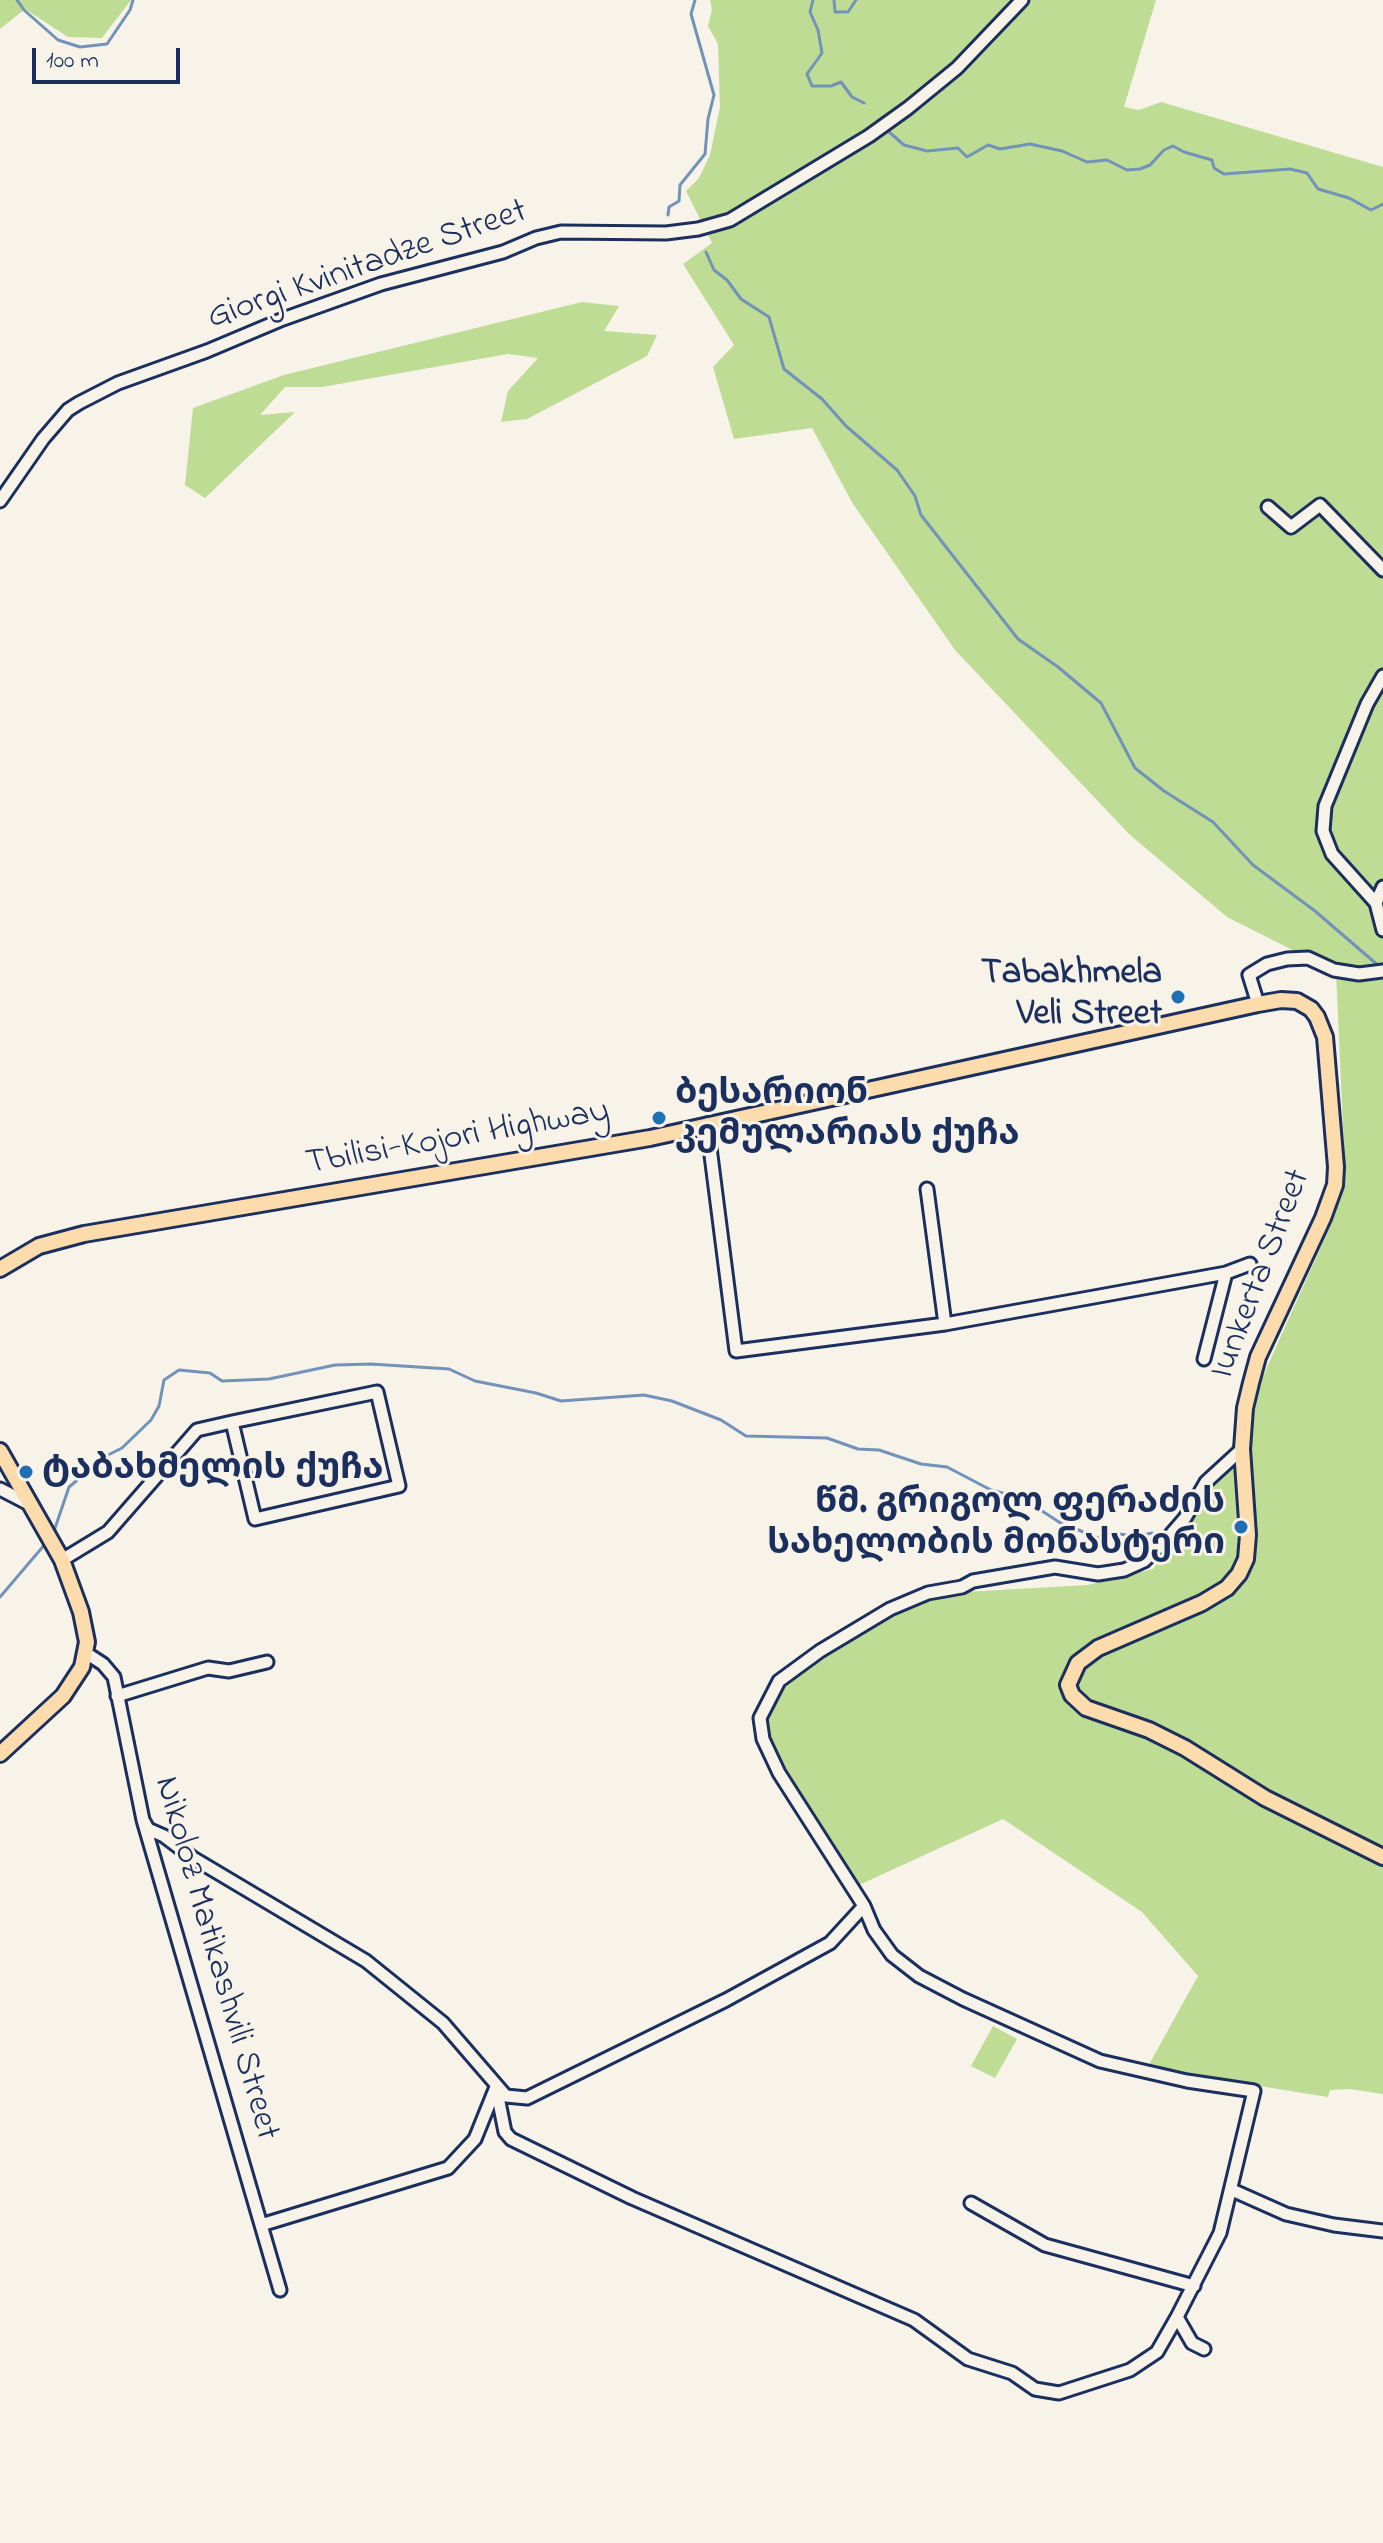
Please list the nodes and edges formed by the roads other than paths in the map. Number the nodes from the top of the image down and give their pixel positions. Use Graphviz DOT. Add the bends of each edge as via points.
graph roads {
  1 [pos="1022,0"];
  2 [pos="0,501"];
  3 [pos="1268,507"];
  4 [pos="1383,570"];
  5 [pos="1383,676"];
  6 [pos="1383,887"];
  7 [pos="1376,903"];
  8 [pos="1383,930"];
  9 [pos="1383,971"];
  10 [pos="1258,1004"];
  11 [pos="707,1124"];
  12 [pos="927,1189"];
  13 [pos="1250,1264"];
  14 [pos="0,1269"];
  15 [pos="1226,1273"];
  16 [pos="945,1324"];
  17 [pos="1204,1359"];
  18 [pos="232,1422"];
  19 [pos="1242,1449"];
  20 [pos="0,1451"];
  21 [pos="0,1489"];
  22 [pos="33,1506"];
  23 [pos="62,1560"];
  24 [pos="86,1653"];
  25 [pos="267,1662"];
  26 [pos="117,1696"];
  27 [pos="0,1754"];
  28 [pos="143,1820"];
  29 [pos="1383,1857"];
  30 [pos="864,1906"];
  31 [pos="496,2087"];
  32 [pos="1232,2190"];
  33 [pos="971,2203"];
  34 [pos="261,2225"];
  35 [pos="1383,2231"];
  36 [pos="1194,2286"];
  37 [pos="280,2290"];
  38 [pos="1177,2317"];
  39 [pos="1204,2349"];
  1 -- 2 [label="street, Giorgi Kvinitadze Street" via="957,68 908,108 730,220 666,233 561,232 381,284 283,319 118,383 68,410"];
  3 -- 4 [label="street" via="1291,527 1320,505"];
  5 -- 7 [label="street" via="1325,806 1323,831 1332,854"];
  6 -- 7 [label="street"];
  7 -- 8 [label="street"];
  9 -- 10 [label="street" via="1334,970 1308,958 1267,964 1249,975"];
  10 -- 11 [label="main road, Tbilisi-Kojori Highway"];
  10 -- 19 [label="main road, Iunkerta Street" via="1297,1001 1311,1009 1322,1026 1336,1167 1323,1218 1258,1357 1245,1408"];
  11 -- 14 [label="main road, Tbilisi-Kojori Highway" via="84,1234 39,1246"];
  11 -- 16 [label="street" via="736,1351"];
  12 -- 16 [label="street"];
  13 -- 15 [label="street"];
  15 -- 16 [label="street"];
  15 -- 17 [label="street"];
  18 -- 18 [label="street" via="255,1519 399,1486 377,1392"];
  18 -- 23 [label="street" via="197,1430 108,1532"];
  19 -- 29 [label="main road, Iunkerta Street" via="1248,1535 1239,1574 1202,1603 1098,1648 1078,1663 1068,1685 1086,1708 1185,1748 1265,1798"];
  19 -- 30 [label="street" via="1206,1482 1185,1518 1144,1561 1098,1574 1055,1567 928,1593 890,1609 779,1681 760,1718 763,1739"];
  20 -- 22 [label="main road"];
  21 -- 22 [label="street"];
  22 -- 23 [label="main road"];
  23 -- 24 [label="main road" via="85,1628"];
  24 -- 26 [label="street, Nikoloz Matikashvili Street" via="114,1677"];
  24 -- 27 [label="main road" via="63,1696"];
  25 -- 26 [label="street" via="229,1671 208,1668"];
  26 -- 28 [label="street, Nikoloz Matikashvili Street"];
  28 -- 31 [label="street" via="148,1829 193,1858 366,1961 443,2023"];
  28 -- 34 [label="street, Nikoloz Matikashvili Street"];
  30 -- 31 [label="street" via="830,1943 616,2056 527,2098 506,2096"];
  30 -- 32 [label="street" via="892,1955 963,1999 1100,2061 1254,2091"];
  31 -- 34 [label="street" via="475,2139 448,2168"];
  31 -- 38 [label="street" via="511,2139 632,2198 914,2320 968,2359 1012,2373 1035,2389 1059,2393 1130,2370 1157,2352"];
  32 -- 35 [label="street" via="1286,2214"];
  32 -- 36 [label="street" via="1220,2233"];
  33 -- 36 [label="street" via="1045,2245"];
  34 -- 37 [label="street, Nikoloz Matikashvili Street"];
  36 -- 38 [label="street"];
  38 -- 39 [label="street" via="1192,2343"];
}
